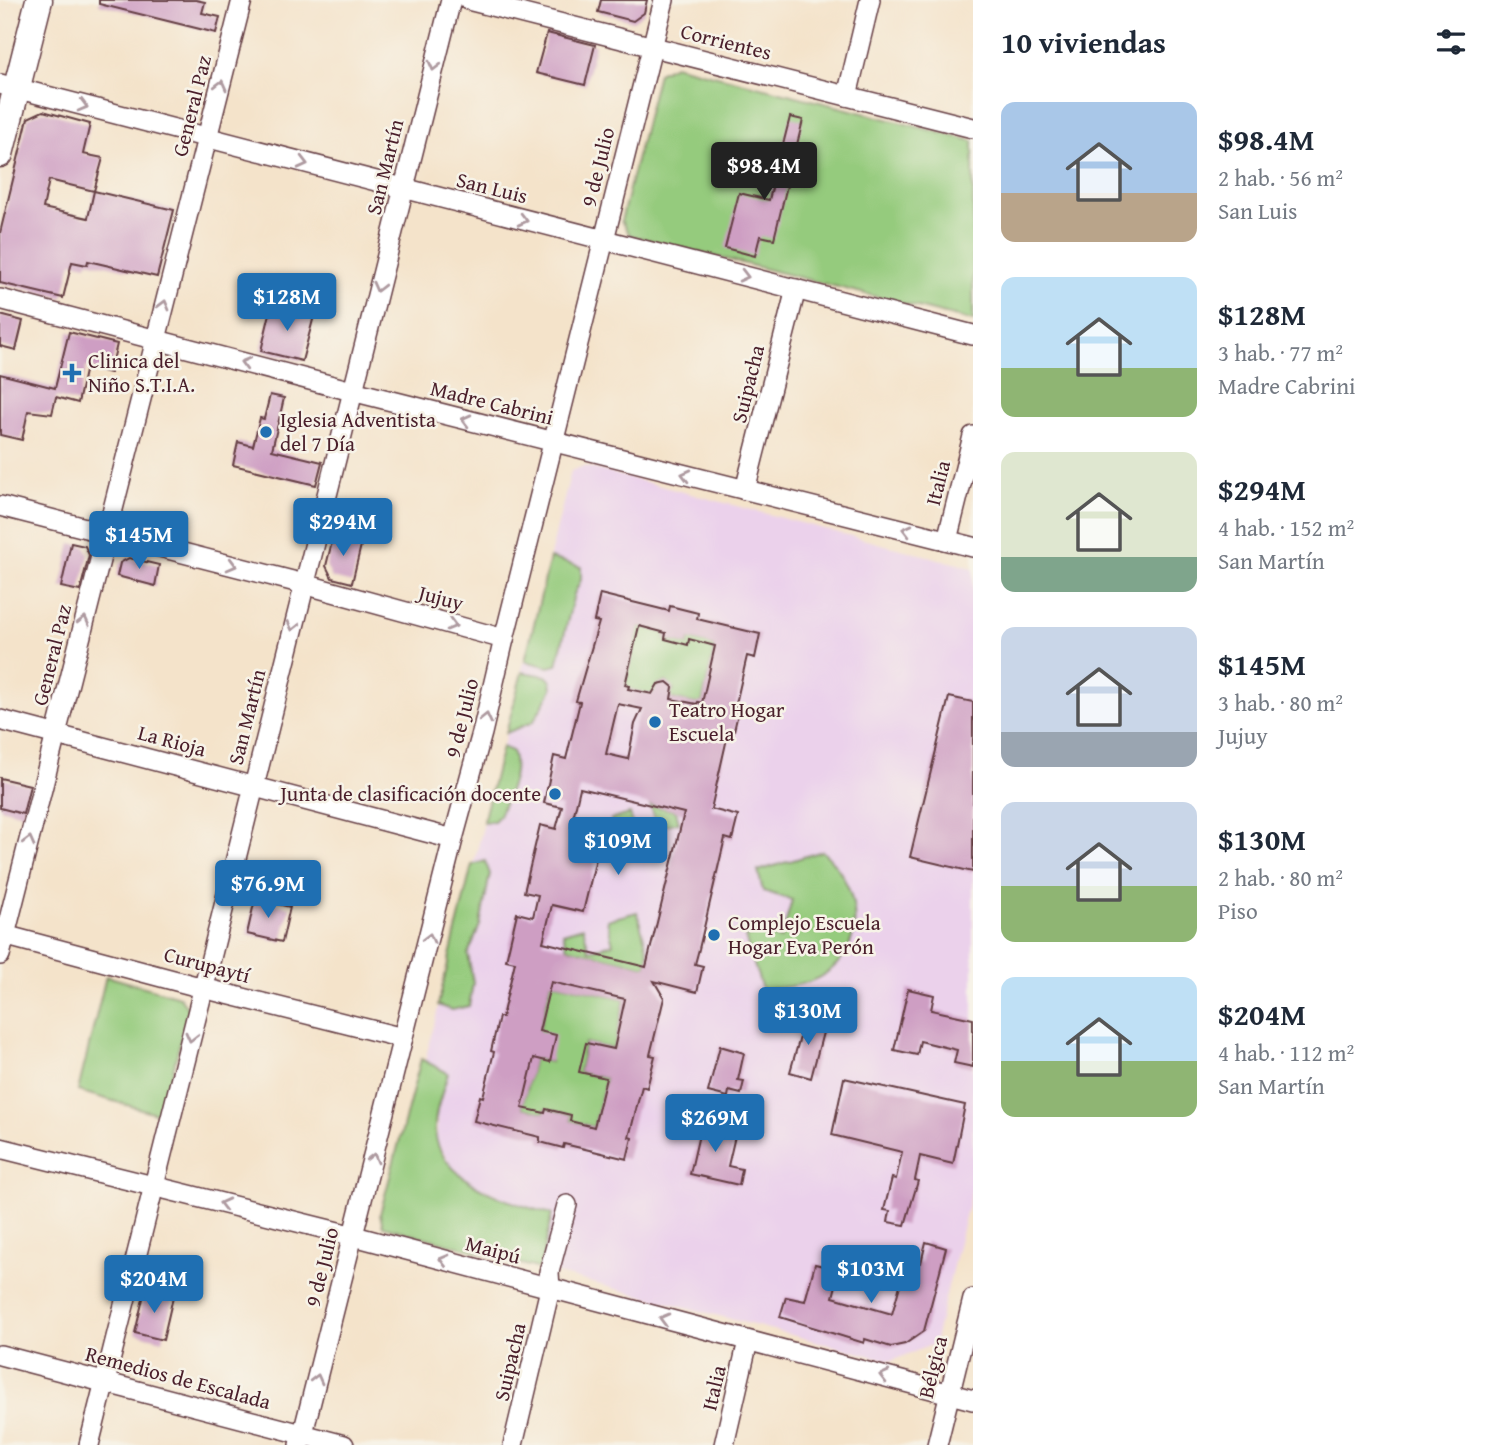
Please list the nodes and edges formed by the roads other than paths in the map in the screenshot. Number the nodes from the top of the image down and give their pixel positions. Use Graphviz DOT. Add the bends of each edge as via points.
graph roads {
  1 [pos="39,0"];
  2 [pos="242,0"];
  3 [pos="451,0"];
  4 [pos="468,0"];
  5 [pos="664,0"];
  6 [pos="870,0"];
  7 [pos="652,46"];
  8 [pos="8,87"];
  9 [pos="847,96"];
  10 [pos="973,128"];
  11 [pos="208,139"];
  12 [pos="0,154"];
  13 [pos="403,189"];
  14 [pos="604,240"];
  15 [pos="796,289"];
  16 [pos="0,299"];
  17 [pos="973,335"];
  18 [pos="155,340"];
  19 [pos="352,391"];
  20 [pos="973,436"];
  21 [pos="553,442"];
  22 [pos="745,490"];
  23 [pos="0,506"];
  24 [pos="107,533"];
  25 [pos="947,540"];
  26 [pos="973,547"];
  27 [pos="304,584"];
  28 [pos="504,639"];
  29 [pos="0,720"];
  30 [pos="56,733"];
  31 [pos="253,786"];
  32 [pos="453,839"];
  33 [pos="2,934"];
  34 [pos="0,955"];
  35 [pos="203,988"];
  36 [pos="404,1038"];
  37 [pos="0,1148"];
  38 [pos="154,1186"];
  39 [pos="567,1205"];
  40 [pos="354,1236"];
  41 [pos="550,1289"];
  42 [pos="973,1299"];
  43 [pos="748,1341"];
  44 [pos="0,1355"];
  45 [pos="104,1381"];
  46 [pos="950,1394"];
  47 [pos="973,1400"];
  48 [pos="301,1440"];
  49 [pos="89,1445"];
  50 [pos="344,1445"];
  51 [pos="513,1445"];
  52 [pos="724,1445"];
  53 [pos="937,1445"];
  1 -- 8 [label="main road"];
  11 -- 2 [label="street, General Paz, one-way"];
  3 -- 13 [label="street, San Martín, one-way"];
  4 -- 7 [label="street, Corrientes"];
  5 -- 7 [label="street, 9 de Julio"];
  6 -- 9 [label="street"];
  7 -- 9 [label="street, Corrientes"];
  7 -- 14 [label="street, 9 de Julio"];
  8 -- 11 [label="street, San Luis, one-way"];
  8 -- 12 [label="main road"];
  9 -- 10 [label="street, Corrientes"];
  11 -- 13 [label="street, San Luis, one-way"];
  18 -- 11 [label="street, General Paz, one-way"];
  13 -- 14 [label="street, San Luis, one-way"];
  13 -- 19 [label="street, San Martín, one-way"];
  14 -- 15 [label="street, San Luis, one-way"];
  14 -- 21 [label="street, 9 de Julio"];
  15 -- 17 [label="street, San Luis"];
  15 -- 22 [label="street, Suipacha"];
  16 -- 18 [label="street, Madre Cabrini"];
  19 -- 18 [label="street, Madre Cabrini, one-way"];
  18 -- 24 [label="street, General Paz"];
  21 -- 19 [label="street, Madre Cabrini, one-way"];
  19 -- 27 [label="street, San Martín"];
  20 -- 25 [label="street, Italia"];
  22 -- 21 [label="street, Madre Cabrini, one-way"];
  21 -- 28 [label="street, 9 de Julio"];
  25 -- 22 [label="street, Madre Cabrini, one-way"];
  23 -- 24 [label="street, Jujuy"];
  24 -- 27 [label="street, Jujuy, one-way"];
  30 -- 24 [label="street, General Paz, one-way"];
  25 -- 26 [label="street, Madre Cabrini"];
  27 -- 28 [label="street, Jujuy, one-way"];
  27 -- 31 [label="street, San Martín, one-way"];
  32 -- 28 [label="street, 9 de Julio, one-way"];
  29 -- 30 [label="street, La Rioja"];
  30 -- 31 [label="street, La Rioja"];
  33 -- 30 [label="street, General Paz, one-way"];
  31 -- 32 [label="street, La Rioja"];
  31 -- 35 [label="street, San Martín"];
  36 -- 32 [label="street, 9 de Julio, one-way"];
  33 -- 34 [label="street, General Paz"];
  33 -- 35 [label="street, Curupaytí"];
  35 -- 36 [label="street, Curupaytí"];
  35 -- 38 [label="street, San Martín, one-way"];
  40 -- 36 [label="street, 9 de Julio, one-way"];
  37 -- 38 [label="street, Maipú"];
  40 -- 38 [label="street, Maipú, one-way"];
  38 -- 45 [label="street, San Martín"];
  39 -- 41 [label="street, Suipacha" via="549,1272"];
  41 -- 40 [label="street, Maipú, one-way"];
  48 -- 40 [label="street, 9 de Julio, one-way"];
  43 -- 41 [label="street, Maipú, one-way"];
  41 -- 51 [label="street, Suipacha"];
  42 -- 46 [label="street, Bélgica"];
  46 -- 43 [label="street, Maipú, one-way"];
  43 -- 52 [label="street, Italia"];
  44 -- 45 [label="street, Remedios de Escalada"];
  45 -- 48 [label="street, Remedios de Escalada"];
  45 -- 49 [label="street, San Martín"];
  46 -- 47 [label="street, Maipú"];
  46 -- 53 [label="street, Bélgica"];
  48 -- 50 [label="street, Remedios de Escalada"];
}
